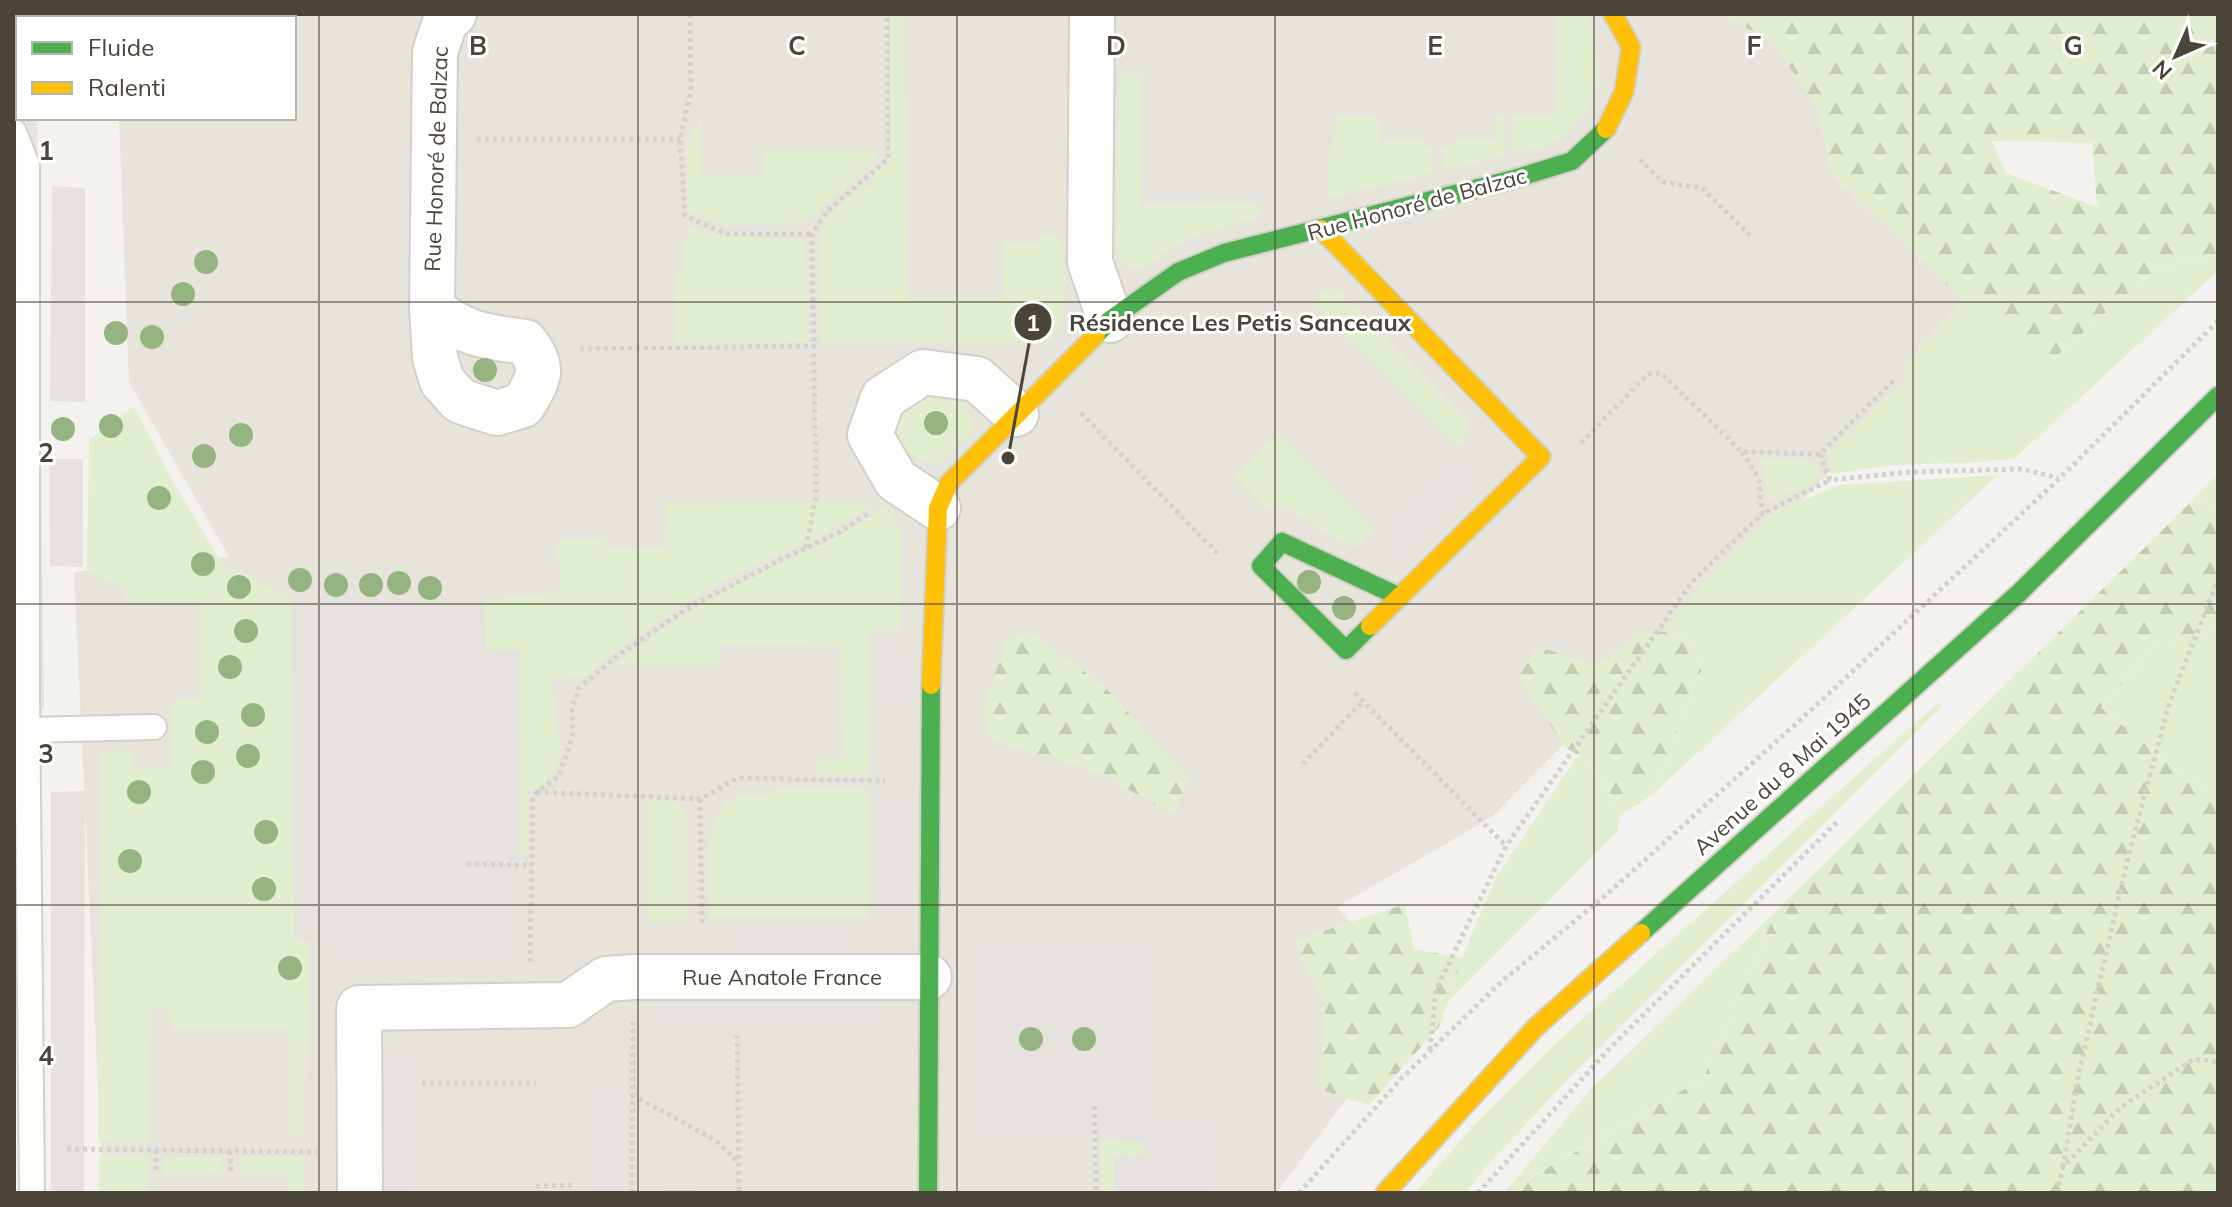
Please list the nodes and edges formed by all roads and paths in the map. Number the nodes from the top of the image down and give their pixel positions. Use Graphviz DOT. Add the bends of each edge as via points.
graph roads {
  1 [pos="454,14"];
  2 [pos="690,14"];
  3 [pos="887,14"];
  4 [pos="1092,14"];
  5 [pos="1613,14"];
  6 [pos="1607,128"];
  7 [pos="14,132"];
  8 [pos="434,139"];
  9 [pos="680,139"];
  10 [pos="1321,229"];
  11 [pos="812,234"];
  12 [pos="1750,235"];
  13 [pos="432,309"];
  14 [pos="1110,320"];
  15 [pos="2218,321"];
  16 [pos="815,346"];
  17 [pos="538,357"];
  18 [pos="1895,379"];
  19 [pos="2218,396"];
  20 [pos="1016,414"];
  21 [pos="1742,452"];
  22 [pos="1820,454"];
  23 [pos="1541,457"];
  24 [pos="2059,479"];
  25 [pos="1830,480"];
  26 [pos="938,508"];
  27 [pos="873,510"];
  28 [pos="1762,514"];
  29 [pos="806,548"];
  30 [pos="2218,579"];
  31 [pos="1400,597"];
  32 [pos="1363,701"];
  33 [pos="154,727"];
  34 [pos="27,730"];
  35 [pos="1303,764"];
  36 [pos="930,782"];
  37 [pos="537,792"];
  38 [pos="700,799"];
  39 [pos="1844,815"];
  40 [pos="467,864"];
  41 [pos="532,865"];
  42 [pos="702,923"];
  43 [pos="530,971"];
  44 [pos="929,977"];
  45 [pos="633,1008"];
  46 [pos="737,1035"];
  47 [pos="1430,1050"];
  48 [pos="2218,1062"];
  49 [pos="422,1083"];
  50 [pos="536,1083"];
  51 [pos="632,1095"];
  52 [pos="1095,1106"];
  53 [pos="31,1149"];
  54 [pos="156,1150"];
  55 [pos="230,1151"];
  56 [pos="738,1163"];
  57 [pos="2063,1167"];
  58 [pos="361,1173"];
  59 [pos="156,1174"];
  60 [pos="231,1174"];
  61 [pos="572,1185"];
  62 [pos="536,1186"];
  63 [pos="32,1193"];
  64 [pos="632,1193"];
  65 [pos="668,1193"];
  66 [pos="695,1193"];
  67 [pos="739,1193"];
  68 [pos="928,1193"];
  69 [pos="1096,1193"];
  70 [pos="1299,1193"];
  71 [pos="1385,1193"];
  72 [pos="1478,1193"];
  73 [pos="2056,1193"];
  1 -- 8 [label="street, Rue Honoré de Balzac" via="445,22 435,52"];
  2 -- 9 [label="path" via="691,90"];
  3 -- 11 [label="path" via="888,159 827,211"];
  4 -- 14 [label="street" via="1090,262"];
  5 -- 6 [label="street, Rue Honoré de Balzac" via="1631,47 1624,92"];
  6 -- 10 [label="street, Rue Honoré de Balzac" via="1572,161"];
  6 -- 12 [label="path" via="1663,182 1702,188"];
  7 -- 34 [label="lane" via="27,165"];
  8 -- 9 [label="path"];
  8 -- 13 [label="street, Rue Honoré de Balzac"];
  9 -- 11 [label="path" via="685,216 727,234"];
  10 -- 14 [label="street, Rue Honoré de Balzac" via="1224,253 1178,272"];
  10 -- 23 [label="street"];
  11 -- 16 [label="path"];
  13 -- 17 [label="street" via="457,328 525,342"];
  13 -- 17 [label="street, Rue Honoré de Balzac" via="435,358 442,381 460,401 497,413 523,405 539,378"];
  14 -- 20 [label="street, Rue Honoré de Balzac"];
  15 -- 24 [label="path"];
  16 -- 17 [label="path" via="560,350"];
  16 -- 29 [label="path" via="816,496"];
  18 -- 22 [label="path"];
  19 -- 71 [label="street, Avenue du 8 Mai 1945" via="2018,594 1536,1027"];
  20 -- 26 [label="street, Rue Honoré de Balzac" via="949,483"];
  20 -- 26 [label="street" via="977,379 923,372 883,398 870,435 896,480"];
  21 -- 22 [label="path"];
  21 -- 23 [label="path" via="1661,373 1648,374 1570,454"];
  21 -- 28 [label="path" via="1759,479"];
  22 -- 25 [label="path"];
  23 -- 31 [label="street"];
  24 -- 25 [label="path" via="2022,469"];
  24 -- 47 [label="path"];
  25 -- 28 [label="path"];
  26 -- 36 [label="street"];
  27 -- 29 [label="path"];
  28 -- 47 [label="path" via="1692,582 1506,846 1436,990"];
  29 -- 37 [label="path" via="688,608 579,688 572,708 573,735 559,776"];
  30 -- 57 [label="path" via="2169,704 2136,826 2078,1077"];
  31 -- 31 [label="street" via="1282,542 1261,566 1346,650"];
  32 -- 35 [label="path"];
  33 -- 34 [label="lane"];
  34 -- 53 [label="lane"];
  36 -- 38 [label="path" via="738,778"];
  36 -- 44 [label="street"];
  37 -- 38 [label="path"];
  37 -- 41 [label="path"];
  38 -- 42 [label="path"];
  39 -- 72 [label="path" via="1611,1047"];
  40 -- 41 [label="path"];
  41 -- 43 [label="path"];
  44 -- 58 [label="street, Rue Anatole France" via="634,977 606,979 568,1005 359,1008"];
  44 -- 68 [label="street"];
  45 -- 51 [label="path"];
  46 -- 56 [label="path"];
  47 -- 70 [label="path"];
  48 -- 57 [label="path" via="2194,1059 2121,1107"];
  49 -- 50 [label="path"];
  51 -- 56 [label="path" via="715,1140"];
  51 -- 64 [label="path"];
  52 -- 69 [label="path"];
  53 -- 54 [label="path"];
  53 -- 63 [label="lane"];
  54 -- 55 [label="path"];
  54 -- 59 [label="path"];
  55 -- 58 [label="path"];
  55 -- 60 [label="path"];
  56 -- 67 [label="path"];
  57 -- 73 [label="path"];
  61 -- 62 [label="path"];
  65 -- 66 [label="path"];
}
